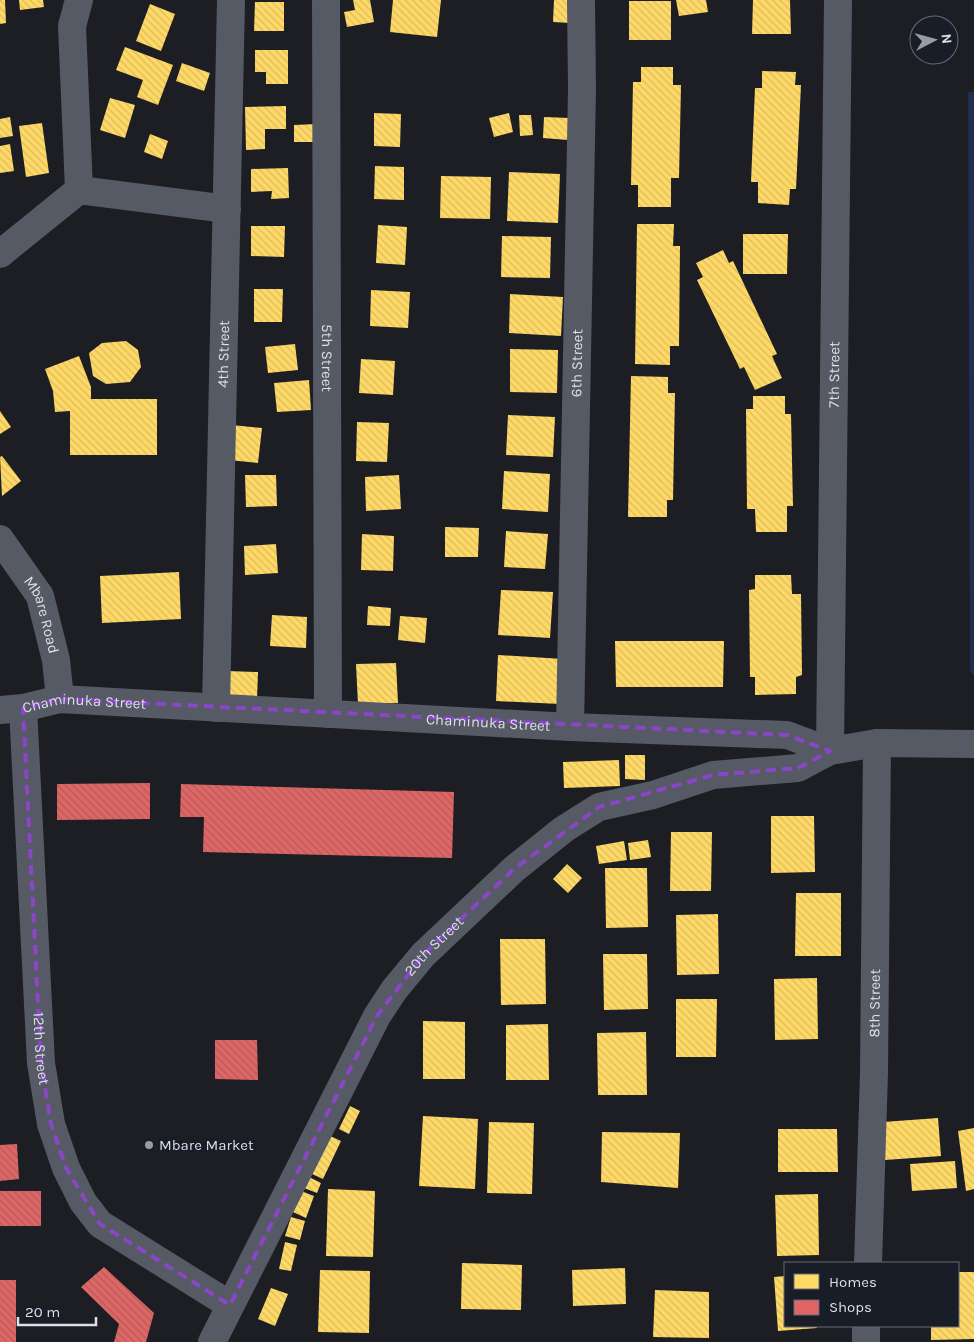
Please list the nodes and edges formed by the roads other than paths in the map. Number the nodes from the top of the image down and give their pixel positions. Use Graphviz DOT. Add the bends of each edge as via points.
graph roads {
  1 [pos="79,0"];
  2 [pos="232,0"];
  3 [pos="326,0"];
  4 [pos="581,0"];
  5 [pos="838,0"];
  6 [pos="79,190"];
  7 [pos="227,209"];
  8 [pos="0,254"];
  9 [pos="0,539"];
  10 [pos="60,699"];
  11 [pos="216,708"];
  12 [pos="11,709"];
  13 [pos="328,714"];
  14 [pos="570,727"];
  15 [pos="877,743"];
  16 [pos="974,744"];
  17 [pos="830,751"];
  18 [pos="868,1262"];
  19 [pos="230,1305"];
  20 [pos="866,1327"];
  21 [pos="212,1342"];
  22 [pos="866,1342"];
  1 -- 6 [label="street" via="72,26"];
  2 -- 7 [label="street, 4th Street"];
  3 -- 13 [label="street, 5th Street"];
  4 -- 14 [label="street, 6th Street"];
  5 -- 17 [label="street, 7th Street"];
  6 -- 7 [label="street"];
  6 -- 8 [label="street"];
  7 -- 11 [label="street, 4th Street"];
  9 -- 10 [label="street, Mbare Road" via="40,596 56,660"];
  10 -- 11 [label="street, Chaminuka Street"];
  10 -- 12 [label="street, Chaminuka Street"];
  11 -- 13 [label="street, Chaminuka Street"];
  12 -- 19 [label="street, 12th Street" via="41,1063 51,1124 66,1168 83,1202 100,1224"];
  13 -- 14 [label="street, Chaminuka Street"];
  14 -- 17 [label="street, Chaminuka Street" via="787,735"];
  15 -- 16 [label="street"];
  15 -- 17 [label="street"];
  15 -- 18 [label="street, 8th Street" via="874,1073"];
  17 -- 19 [label="street, 20th Street" via="798,768 712,776 653,795 599,807 564,829 514,869 423,955 386,1003"];
  19 -- 21 [label="street, 20th Street"];
  20 -- 22 [label="street"];
}
